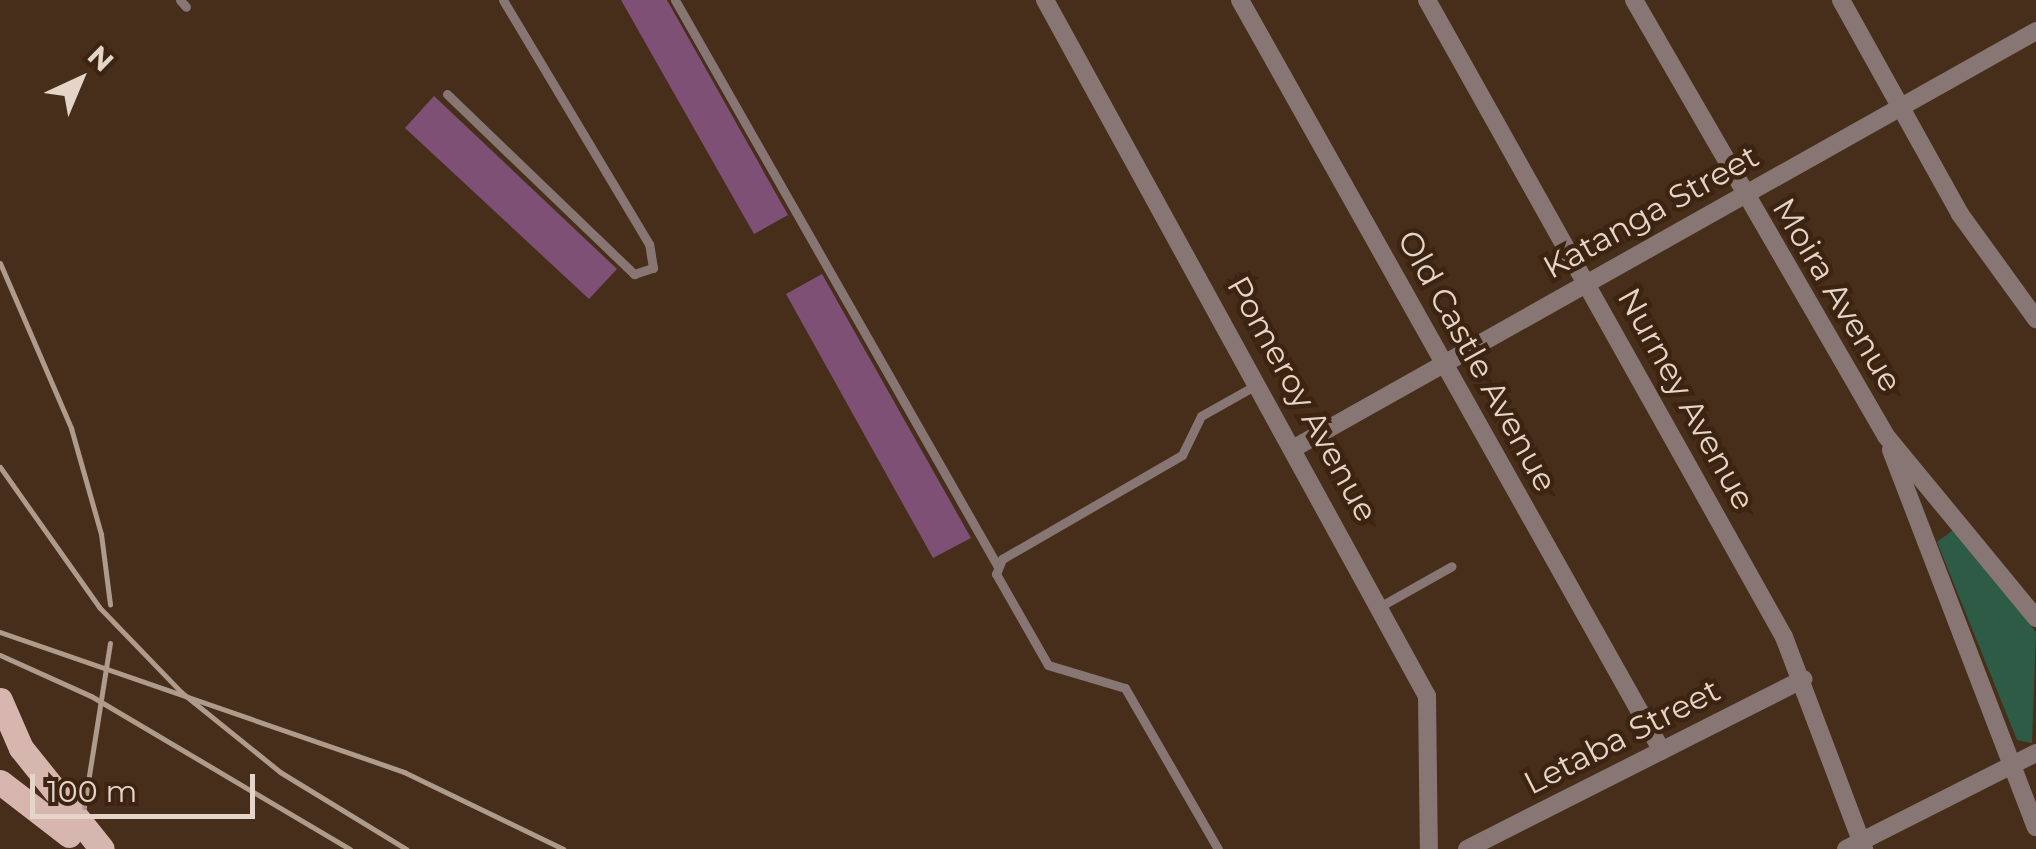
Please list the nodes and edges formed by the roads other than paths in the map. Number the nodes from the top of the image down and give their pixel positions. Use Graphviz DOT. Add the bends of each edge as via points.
graph roads {
  1 [pos="503,0"];
  2 [pos="676,0"];
  3 [pos="1045,0"];
  4 [pos="1240,0"];
  5 [pos="1427,0"];
  6 [pos="1634,0"];
  7 [pos="1842,0"];
  8 [pos="2036,30"];
  9 [pos="447,94"];
  10 [pos="1899,106"];
  11 [pos="1743,196"];
  12 [pos="1586,284"];
  13 [pos="2036,319"];
  14 [pos="1442,362"];
  15 [pos="1260,383"];
  16 [pos="1886,436"];
  17 [pos="1296,447"];
  18 [pos="1944,506"];
  19 [pos="1924,534"];
  20 [pos="997,565"];
  21 [pos="1452,566"];
  22 [pos="1381,606"];
  23 [pos="2036,618"];
  24 [pos="1804,679"];
  25 [pos="0,700"];
  26 [pos="13,744"];
  27 [pos="1662,751"];
  28 [pos="2036,754"];
  29 [pos="2012,765"];
  30 [pos="0,773"];
  31 [pos="0,782"];
  32 [pos="2036,828"];
  33 [pos="1857,847"];
  34 [pos="84,849"];
  35 [pos="102,849"];
  36 [pos="1218,849"];
  37 [pos="1428,849"];
  38 [pos="1467,849"];
  1 -- 9 [label="lane" via="648,244 653,268 634,274"];
  2 -- 20 [label="lane"];
  3 -- 15 [label="street, Pomeroy Avenue"];
  4 -- 14 [label="street, Old Castle Avenue"];
  5 -- 12 [label="street, Nurney Avenue"];
  6 -- 11 [label="street, Moira Avenue"];
  7 -- 10 [label="street"];
  8 -- 10 [label="street, Katanga Street"];
  10 -- 11 [label="street, Katanga Street"];
  10 -- 13 [label="street" via="1977,241"];
  11 -- 12 [label="street, Katanga Street"];
  11 -- 16 [label="street, Moira Avenue"];
  12 -- 14 [label="street, Katanga Street"];
  12 -- 24 [label="street, Nurney Avenue"];
  14 -- 17 [label="street, Katanga Street"];
  14 -- 27 [label="street, Old Castle Avenue"];
  15 -- 17 [label="street, Pomeroy Avenue"];
  15 -- 20 [label="lane" via="1201,416 1182,455"];
  16 -- 18 [label="street, Moira Avenue"];
  16 -- 19 [label="street"];
  17 -- 22 [label="street, Pomeroy Avenue"];
  18 -- 19 [label="street"];
  18 -- 23 [label="street, Moira Avenue"];
  19 -- 29 [label="street"];
  20 -- 36 [label="lane" via="1048,664 1125,688"];
  21 -- 22 [label="lane"];
  22 -- 37 [label="street, Pomeroy Avenue" via="1432,714"];
  24 -- 27 [label="street, Letaba Street"];
  24 -- 33 [label="street, Nurney Avenue"];
  25 -- 26 [label="main road"];
  26 -- 30 [label="street" via="18,762"];
  26 -- 35 [label="main road"];
  27 -- 38 [label="street, Letaba Street"];
  28 -- 29 [label="street"];
  29 -- 32 [label="street"];
  29 -- 33 [label="street"];
  31 -- 34 [label="main road"];
}
